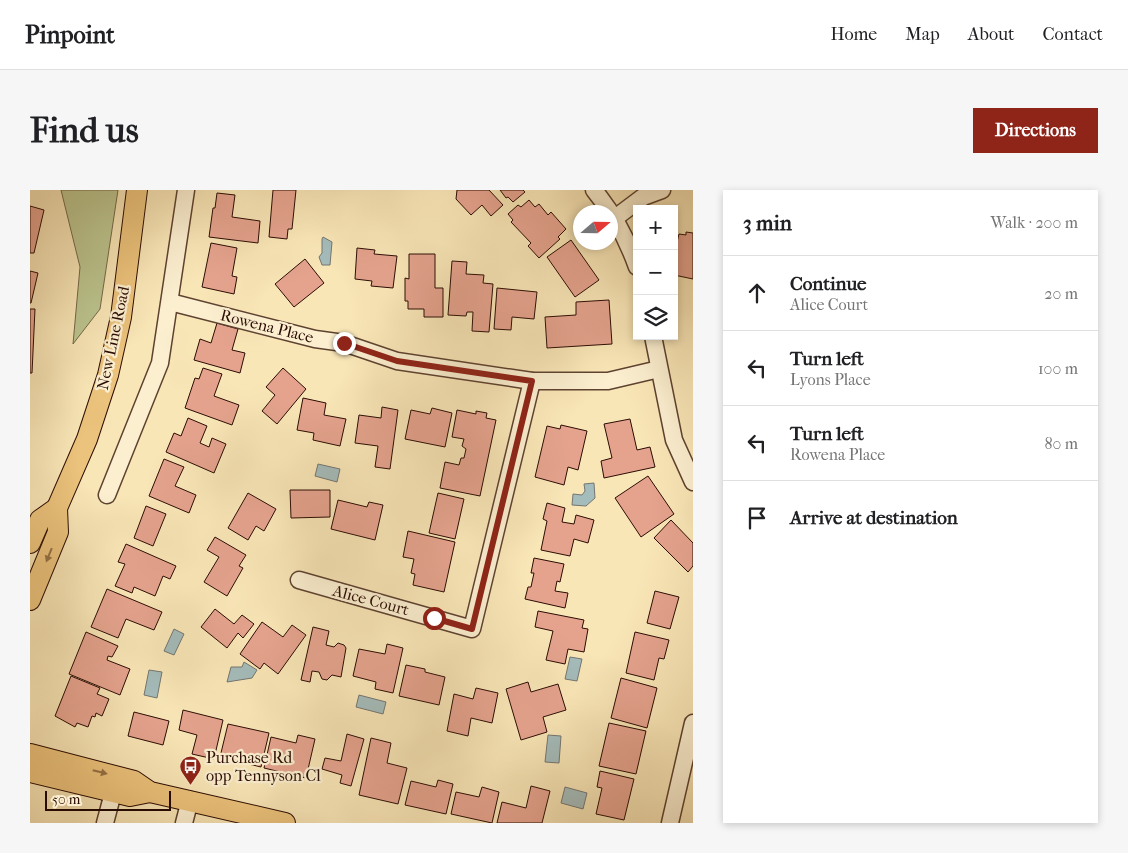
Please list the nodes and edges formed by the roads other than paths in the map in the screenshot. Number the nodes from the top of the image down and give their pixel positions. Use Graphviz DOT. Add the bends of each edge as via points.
graph roads {
  1 [pos="137,190"];
  2 [pos="186,190"];
  3 [pos="594,190"];
  4 [pos="662,190"];
  5 [pos="605,205"];
  6 [pos="618,216"];
  7 [pos="618,224"];
  8 [pos="633,256"];
  9 [pos="170,302"];
  10 [pos="654,340"];
  11 [pos="659,369"];
  12 [pos="532,381"];
  13 [pos="693,482"];
  14 [pos="107,495"];
  15 [pos="57,508"];
  16 [pos="30,543"];
  17 [pos="299,580"];
  18 [pos="30,600"];
  19 [pos="693,723"];
  20 [pos="30,740"];
  21 [pos="30,754"];
  22 [pos="53,760"];
  23 [pos="30,772"];
  24 [pos="64,780"];
  25 [pos="30,783"];
  26 [pos="150,792"];
  27 [pos="113,793"];
  28 [pos="190,800"];
  29 [pos="105,823"];
  30 [pos="184,823"];
  31 [pos="284,823"];
  32 [pos="670,823"];
  1 -- 15 [label="main road, New Line Road" via="121,317 108,375 87,438"];
  2 -- 9 [label="street"];
  3 -- 5 [label="street"];
  4 -- 6 [label="street" via="643,197"];
  7 -- 8 [label="street"];
  9 -- 12 [label="street, Rowena Place" via="315,339 344,343 397,361"];
  9 -- 14 [label="street" via="160,363"];
  10 -- 11 [label="street"];
  11 -- 12 [label="street, Rowena Place" via="608,382"];
  11 -- 13 [label="street" via="674,440"];
  12 -- 17 [label="street, Alice Court" via="472,629"];
  15 -- 16 [label="main road, New Line Road" via="40,520"];
  15 -- 18 [label="main road, New Line Road, one-way" via="58,532"];
  19 -- 32 [label="street"];
  20 -- 22 [label="main road"];
  21 -- 22 [label="main road"];
  22 -- 26 [label="main road, one-way" via="134,781"];
  23 -- 24 [label="main road"];
  24 -- 25 [label="main road"];
  24 -- 27 [label="main road"];
  26 -- 27 [label="main road" via="130,796"];
  26 -- 28 [label="main road"];
  27 -- 29 [label="street"];
  28 -- 30 [label="street"];
  28 -- 31 [label="main road"];
}
